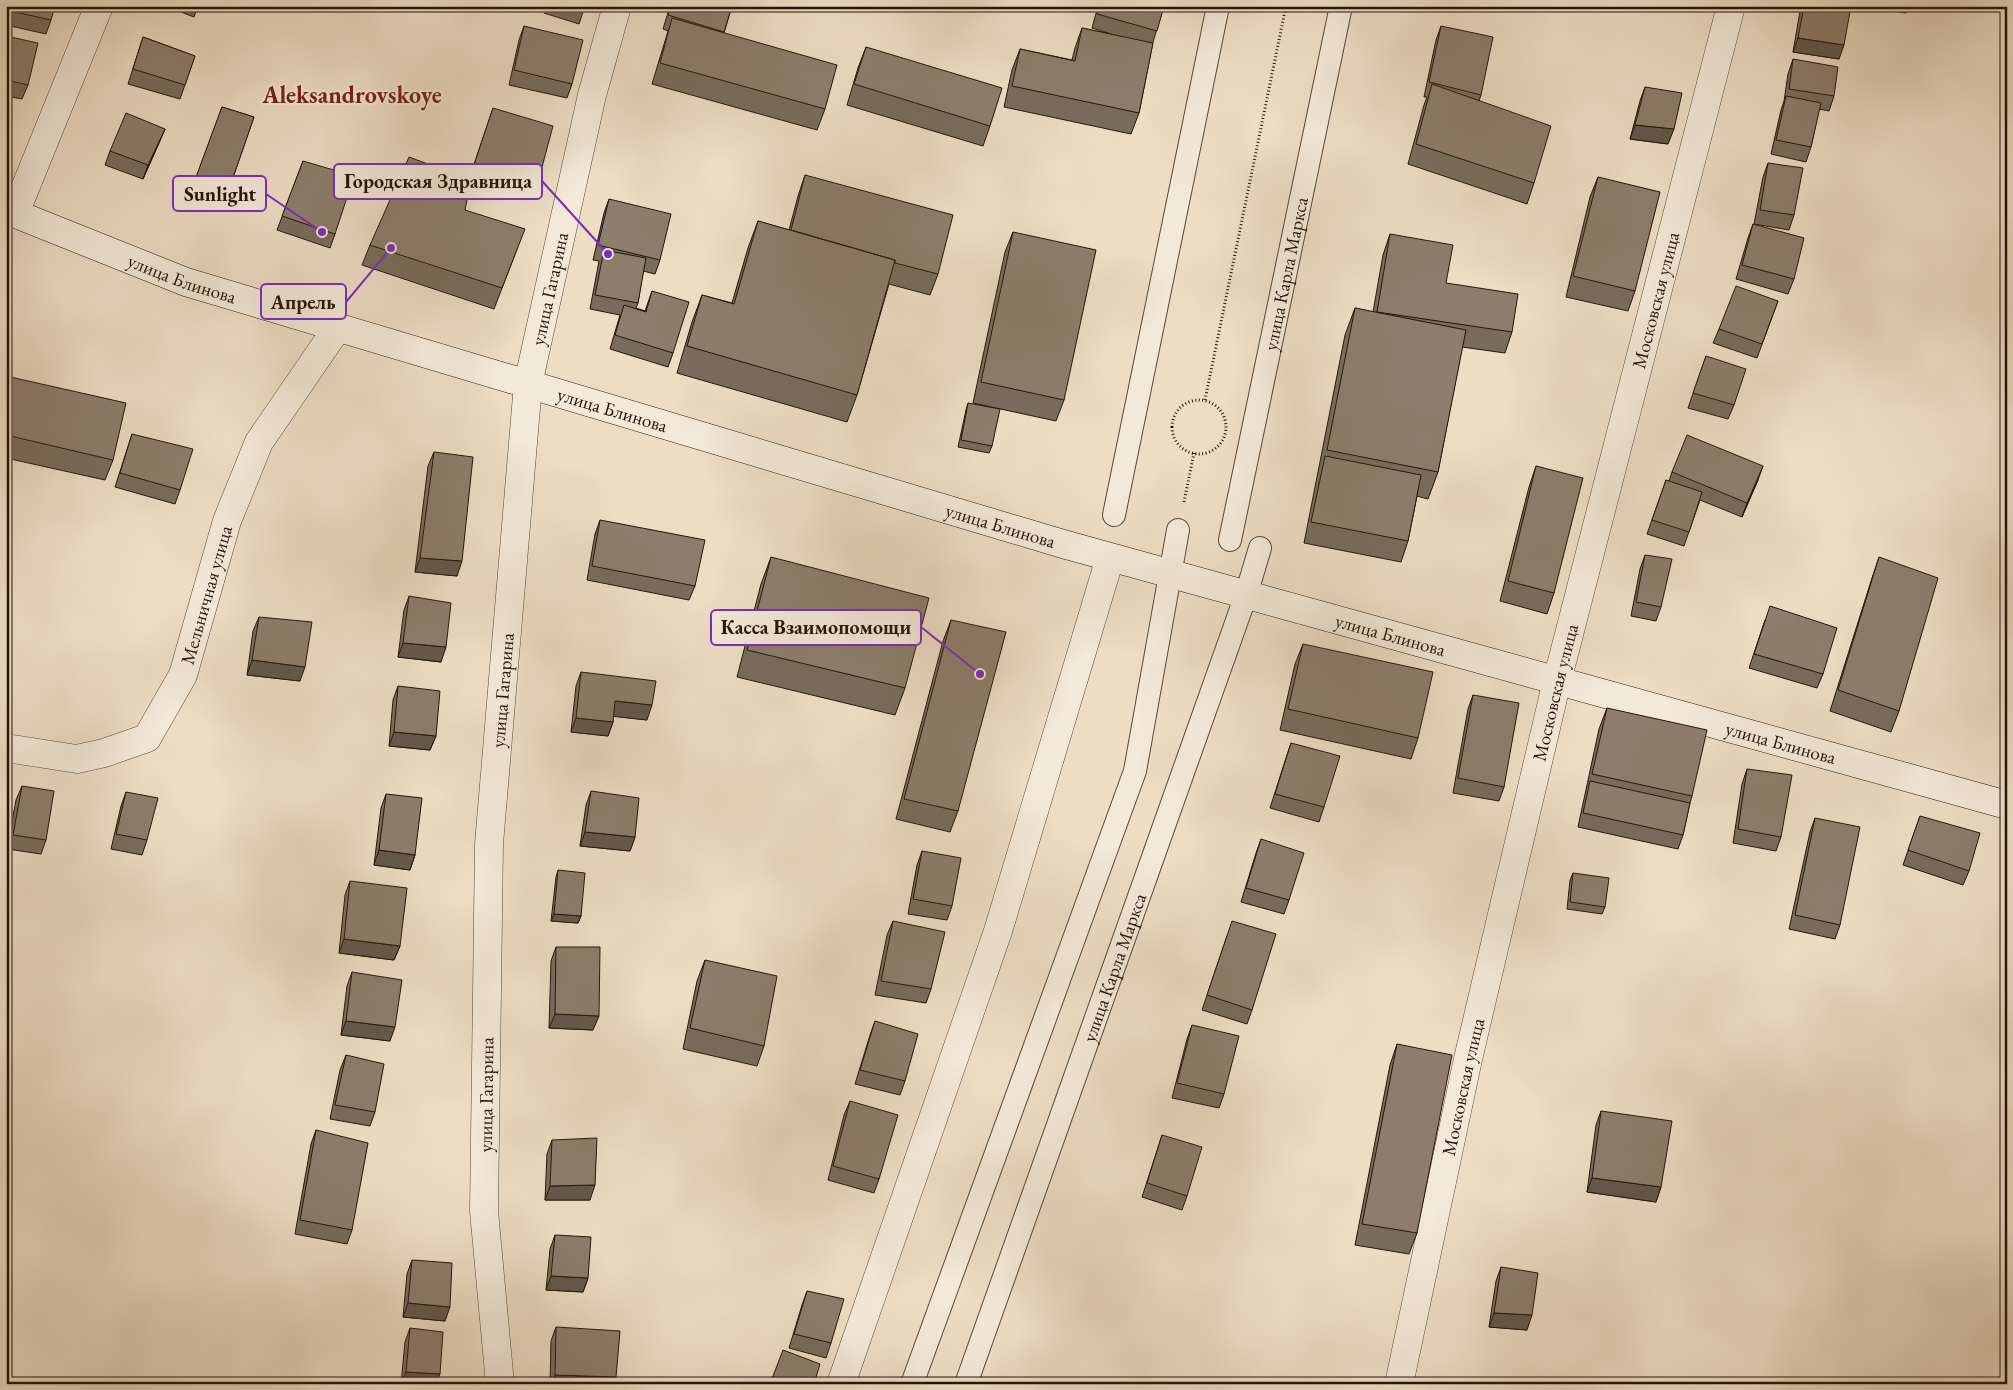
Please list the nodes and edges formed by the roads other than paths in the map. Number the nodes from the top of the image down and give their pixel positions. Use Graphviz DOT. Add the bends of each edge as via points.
graph roads {
  1 [pos="99,6"];
  2 [pos="617,6"];
  3 [pos="1218,6"];
  4 [pos="1341,6"];
  5 [pos="1731,6"];
  6 [pos="11,211"];
  7 [pos="338,327"];
  8 [pos="528,384"];
  9 [pos="1114,515"];
  10 [pos="1178,530"];
  11 [pos="1230,540"];
  12 [pos="1260,548"];
  13 [pos="1110,558"];
  14 [pos="1168,575"];
  15 [pos="1246,595"];
  16 [pos="1557,681"];
  17 [pos="6,748"];
  18 [pos="2007,805"];
  19 [pos="500,1384"];
  20 [pos="841,1384"];
  21 [pos="912,1384"];
  22 [pos="966,1384"];
  23 [pos="1399,1384"];
  1 -- 6 [label="street"];
  2 -- 8 [label="street, улица Гагарина" via="592,95"];
  3 -- 9 [label="street"];
  4 -- 11 [label="street, улица Карла Маркса"];
  5 -- 16 [label="street, Московская улица"];
  6 -- 7 [label="street, улица Блинова" via="186,282"];
  7 -- 8 [label="street, улица Блинова"];
  7 -- 17 [label="street, Мельничная улица" via="259,442 227,521 183,675 146,738 104,753 77,758"];
  8 -- 13 [label="street, улица Блинова"];
  8 -- 19 [label="street, улица Гагарина" via="489,844 484,1211"];
  10 -- 14 [label="street"];
  12 -- 15 [label="street, улица Карла Маркса"];
  13 -- 14 [label="street, улица Блинова"];
  13 -- 20 [label="street" via="998,932"];
  14 -- 15 [label="street, улица Блинова"];
  14 -- 21 [label="street" via="1135,771"];
  15 -- 16 [label="street, улица Блинова"];
  15 -- 22 [label="street, улица Карла Маркса"];
  16 -- 18 [label="street, улица Блинова"];
  16 -- 23 [label="street, Московская улица" via="1468,1058"];
}
